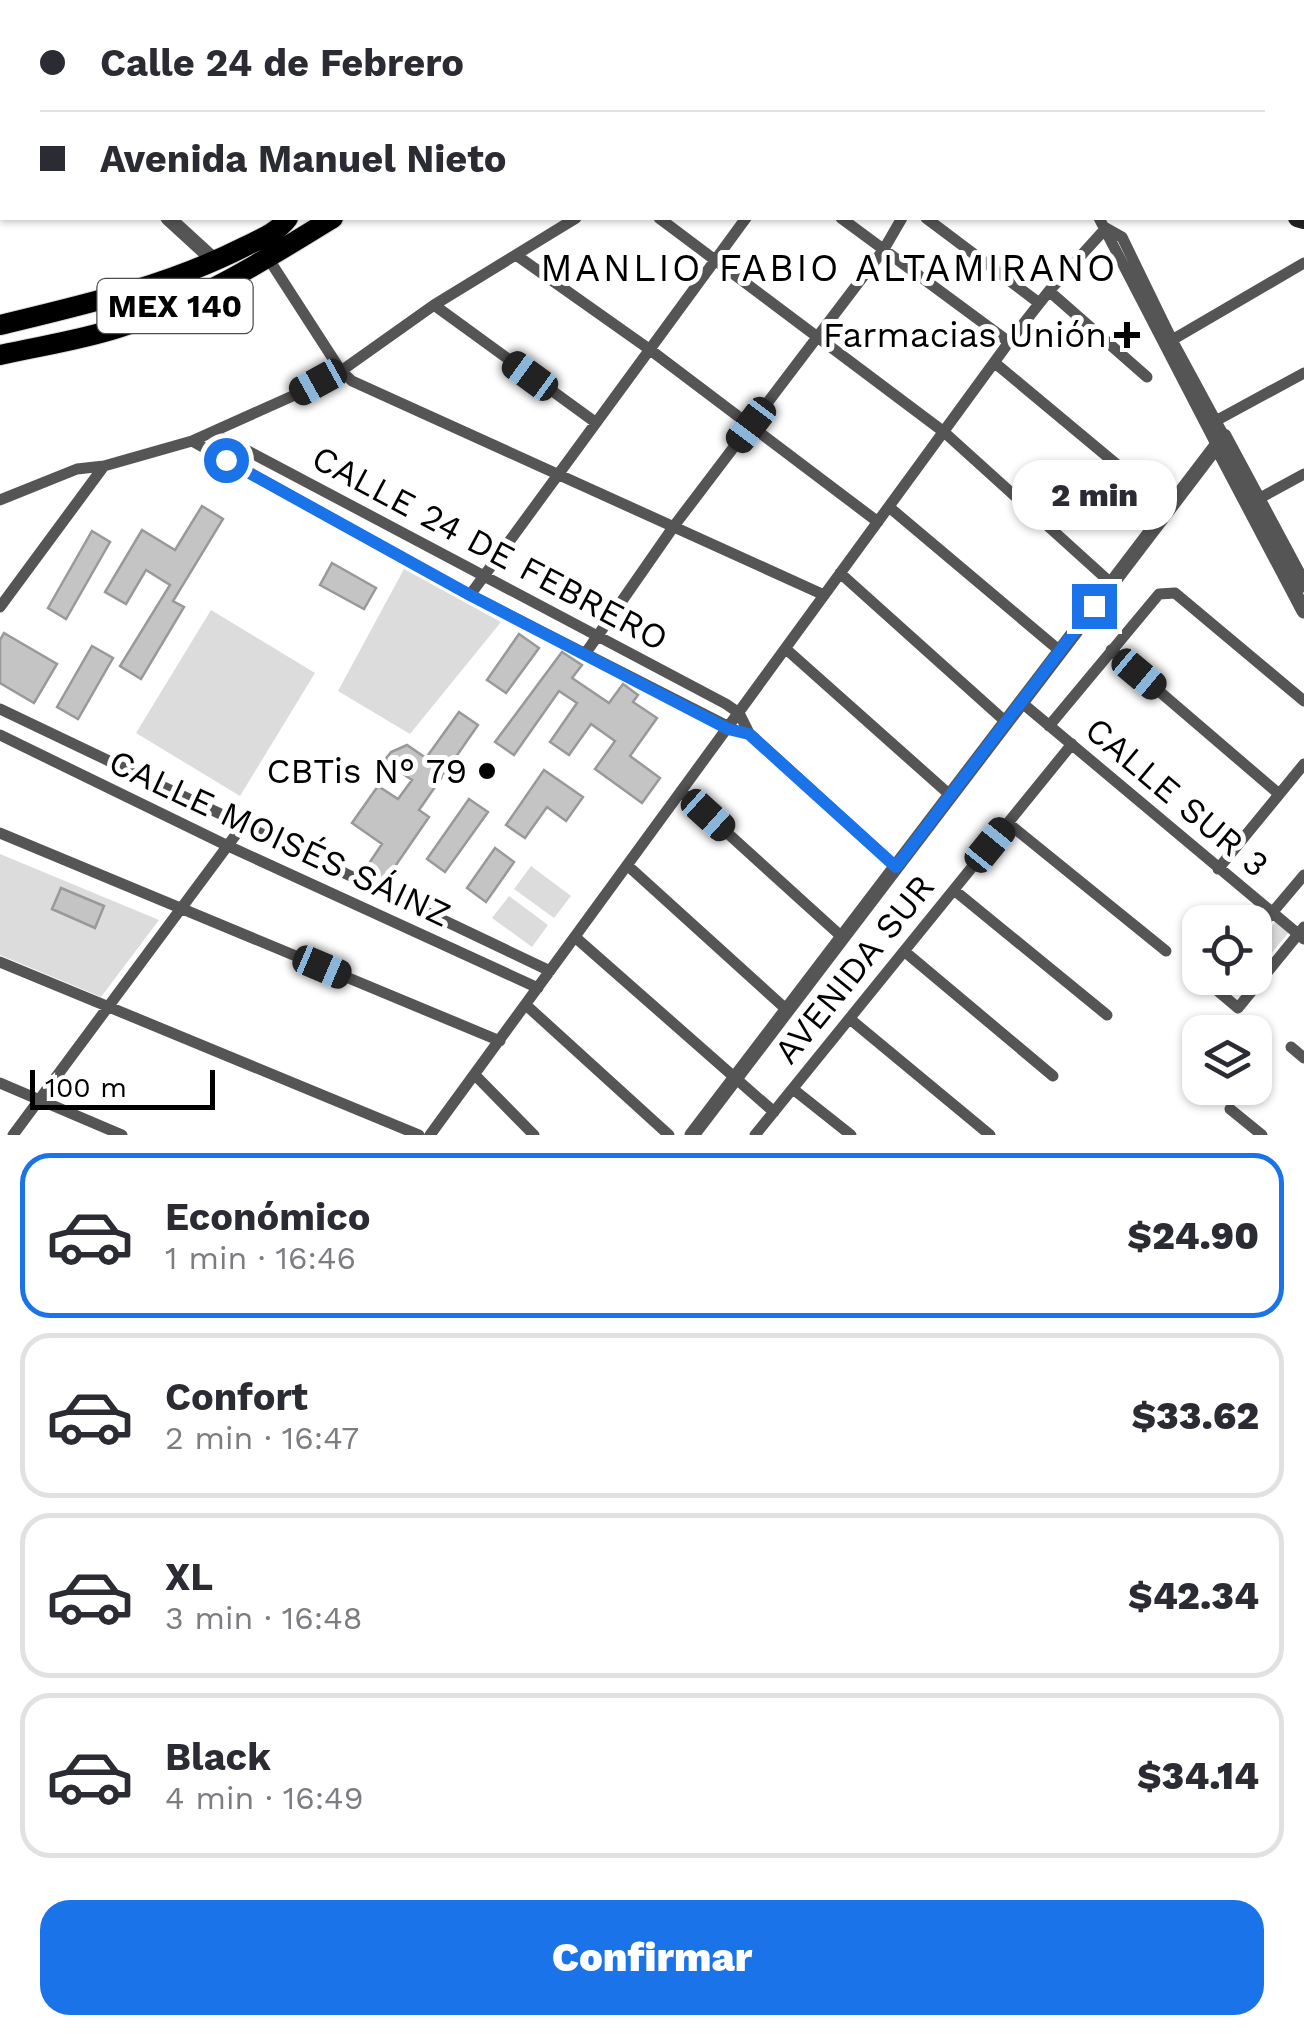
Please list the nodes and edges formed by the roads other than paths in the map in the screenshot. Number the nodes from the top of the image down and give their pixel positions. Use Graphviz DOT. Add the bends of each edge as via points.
graph roads {
  1 [pos="170,220"];
  2 [pos="330,220"];
  3 [pos="573,220"];
  4 [pos="662,220"];
  5 [pos="745,220"];
  6 [pos="844,220"];
  7 [pos="901,220"];
  8 [pos="929,220"];
  9 [pos="289,221"];
  10 [pos="1102,223"];
  11 [pos="884,249"];
  12 [pos="516,255"];
  13 [pos="268,258"];
  14 [pos="715,260"];
  15 [pos="216,261"];
  16 [pos="1304,262"];
  17 [pos="1048,291"];
  18 [pos="1039,303"];
  19 [pos="434,306"];
  20 [pos="0,324"];
  21 [pos="816,335"];
  22 [pos="1172,340"];
  23 [pos="1009,342"];
  24 [pos="649,349"];
  25 [pos="0,356"];
  26 [pos="995,363"];
  27 [pos="341,370"];
  28 [pos="1304,372"];
  29 [pos="1146,377"];
  30 [pos="595,422"];
  31 [pos="1211,424"];
  32 [pos="751,425"];
  33 [pos="214,432"];
  34 [pos="944,432"];
  35 [pos="192,441"];
  36 [pos="1220,441"];
  37 [pos="104,466"];
  38 [pos="556,474"];
  39 [pos="1304,474"];
  40 [pos="0,500"];
  41 [pos="1252,502"];
  42 [pos="889,507"];
  43 [pos="1169,508"];
  44 [pos="878,522"];
  45 [pos="674,526"];
  46 [pos="482,574"];
  47 [pos="840,574"];
  48 [pos="1112,584"];
  49 [pos="1304,585"];
  50 [pos="470,595"];
  51 [pos="824,595"];
  52 [pos="0,607"];
  53 [pos="1304,610"];
  54 [pos="596,635"];
  55 [pos="786,649"];
  56 [pos="1111,650"];
  57 [pos="1060,651"];
  58 [pos="585,654"];
  59 [pos="1304,701"];
  60 [pos="1021,702"];
  61 [pos="0,708"];
  62 [pos="739,713"];
  63 [pos="1006,722"];
  64 [pos="1049,726"];
  65 [pos="728,729"];
  66 [pos="749,734"];
  67 [pos="0,736"];
  68 [pos="1072,744"];
  69 [pos="1304,764"];
  70 [pos="681,790"];
  71 [pos="1280,794"];
  72 [pos="950,795"];
  73 [pos="1008,823"];
  74 [pos="242,825"];
  75 [pos="0,833"];
  76 [pos="226,845"];
  77 [pos="627,865"];
  78 [pos="896,867"];
  79 [pos="1218,869"];
  80 [pos="1304,874"];
  81 [pos="954,890"];
  82 [pos="1263,905"];
  83 [pos="180,908"];
  84 [pos="1272,912"];
  85 [pos="1302,933"];
  86 [pos="575,937"];
  87 [pos="842,938"];
  88 [pos="1166,950"];
  89 [pos="904,952"];
  90 [pos="0,962"];
  91 [pos="1272,968"];
  92 [pos="550,971"];
  93 [pos="538,988"];
  94 [pos="1227,995"];
  95 [pos="1249,995"];
  96 [pos="526,1005"];
  97 [pos="109,1007"];
  98 [pos="786,1010"];
  99 [pos="1107,1016"];
  100 [pos="850,1019"];
  101 [pos="500,1041"];
  102 [pos="1291,1047"];
  103 [pos="1304,1058"];
  104 [pos="476,1076"];
  105 [pos="1053,1076"];
  106 [pos="734,1079"];
  107 [pos="0,1083"];
  108 [pos="793,1089"];
  109 [pos="39,1100"];
  110 [pos="1230,1108"];
  111 [pos="774,1112"];
  112 [pos="13,1135"];
  113 [pos="122,1135"];
  114 [pos="418,1135"];
  115 [pos="430,1135"];
  116 [pos="534,1135"];
  117 [pos="669,1135"];
  118 [pos="692,1135"];
  119 [pos="755,1135"];
  120 [pos="851,1135"];
  121 [pos="990,1135"];
  122 [pos="1262,1135"];
  1 -- 15 [label="street"];
  2 -- 13 [label="main road, MEX 140"];
  3 -- 12 [label="street"];
  4 -- 14 [label="street"];
  5 -- 14 [label="street"];
  6 -- 11 [label="street"];
  7 -- 11 [label="street"];
  8 -- 18 [label="street"];
  9 -- 15 [label="main road, MEX 140"];
  10 -- 17 [label="street"];
  10 -- 22 [label="street" via="1122,237"];
  10 -- 31 [label="street"];
  11 -- 21 [label="street"];
  11 -- 23 [label="street"];
  12 -- 19 [label="street"];
  12 -- 24 [label="street"];
  13 -- 25 [label="main road, MEX 140" via="119,328"];
  13 -- 27 [label="street"];
  14 -- 21 [label="street"];
  14 -- 24 [label="street"];
  15 -- 20 [label="main road, MEX 140" via="106,300"];
  16 -- 22 [label="street"];
  17 -- 18 [label="street"];
  17 -- 29 [label="street"];
  18 -- 23 [label="street"];
  19 -- 27 [label="street"];
  19 -- 30 [label="street"];
  21 -- 32 [label="street"];
  21 -- 34 [label="street"];
  22 -- 31 [label="street"];
  23 -- 26 [label="street"];
  24 -- 30 [label="street"];
  24 -- 32 [label="street"];
  26 -- 34 [label="street"];
  26 -- 43 [label="street"];
  27 -- 33 [label="street"];
  27 -- 38 [label="street" via="367,390"];
  28 -- 31 [label="street"];
  30 -- 38 [label="street"];
  31 -- 36 [label="street"];
  32 -- 44 [label="street"];
  32 -- 45 [label="street"];
  33 -- 35 [label="street"];
  33 -- 46 [label="street, CALLE 24 DE FEBRERO"];
  34 -- 42 [label="street"];
  34 -- 48 [label="street"];
  35 -- 37 [label="street"];
  35 -- 50 [label="street, CALLE 24 DE FEBRERO"];
  36 -- 41 [label="street"];
  36 -- 43 [label="street"];
  37 -- 40 [label="street" via="76,469"];
  37 -- 52 [label="street"];
  38 -- 45 [label="street"];
  38 -- 46 [label="street"];
  39 -- 41 [label="street"];
  41 -- 49 [label="street"];
  41 -- 53 [label="street"];
  42 -- 44 [label="street"];
  42 -- 57 [label="street"];
  43 -- 48 [label="street"];
  44 -- 47 [label="street"];
  45 -- 51 [label="street"];
  45 -- 54 [label="street"];
  46 -- 50 [label="street"];
  46 -- 54 [label="street, CALLE 24 DE FEBRERO"];
  47 -- 51 [label="street"];
  47 -- 63 [label="street"];
  48 -- 57 [label="street"];
  50 -- 58 [label="street, CALLE 24 DE FEBRERO"];
  51 -- 55 [label="street"];
  54 -- 58 [label="street"];
  54 -- 62 [label="street, CALLE 24 DE FEBRERO"];
  55 -- 62 [label="street"];
  55 -- 72 [label="street"];
  56 -- 59 [label="street" via="1159,594 1174,593"];
  56 -- 64 [label="street"];
  56 -- 71 [label="street"];
  57 -- 60 [label="street"];
  58 -- 65 [label="street, CALLE 24 DE FEBRERO"];
  60 -- 63 [label="street"];
  60 -- 64 [label="street, CALLE SUR 3"];
  61 -- 74 [label="street, CALLE MOISÉS SÁINZ"];
  62 -- 65 [label="street"];
  62 -- 66 [label="street"];
  63 -- 72 [label="street"];
  64 -- 68 [label="street, CALLE SUR 3"];
  65 -- 66 [label="street, CALLE 24 DE FEBRERO"];
  65 -- 70 [label="street"];
  66 -- 78 [label="street"];
  67 -- 76 [label="street, CALLE MOISÉS SÁINZ"];
  68 -- 73 [label="street, AVENIDA SUR"];
  68 -- 79 [label="street, CALLE SUR 3"];
  69 -- 71 [label="street"];
  70 -- 77 [label="street"];
  70 -- 87 [label="street"];
  71 -- 79 [label="street"];
  72 -- 78 [label="street"];
  73 -- 81 [label="street, AVENIDA SUR"];
  73 -- 88 [label="street"];
  74 -- 76 [label="street"];
  74 -- 92 [label="street, CALLE MOISÉS SÁINZ"];
  75 -- 83 [label="street"];
  76 -- 83 [label="street"];
  76 -- 93 [label="street, CALLE MOISÉS SÁINZ"];
  77 -- 86 [label="street"];
  77 -- 98 [label="street"];
  78 -- 87 [label="street"];
  79 -- 82 [label="street, CALLE SUR 3"];
  80 -- 84 [label="street"];
  81 -- 89 [label="street, AVENIDA SUR"];
  81 -- 99 [label="street"];
  83 -- 97 [label="street"];
  83 -- 101 [label="street"];
  84 -- 85 [label="street, CALLE SUR 3"];
  85 -- 91 [label="street"];
  86 -- 92 [label="street"];
  86 -- 106 [label="street"];
  87 -- 98 [label="street"];
  89 -- 100 [label="street, AVENIDA SUR"];
  89 -- 105 [label="street"];
  90 -- 97 [label="street"];
  92 -- 93 [label="street"];
  93 -- 96 [label="street"];
  94 -- 95 [label="street" via="1238,1008"];
  96 -- 101 [label="street"];
  96 -- 117 [label="street"];
  97 -- 109 [label="street"];
  97 -- 114 [label="street"];
  98 -- 106 [label="street"];
  100 -- 108 [label="street, AVENIDA SUR"];
  100 -- 121 [label="street"];
  101 -- 104 [label="street"];
  102 -- 103 [label="street"];
  104 -- 115 [label="street"];
  104 -- 116 [label="street"];
  106 -- 111 [label="street"];
  106 -- 118 [label="street"];
  107 -- 109 [label="street"];
  108 -- 111 [label="street, AVENIDA SUR"];
  108 -- 120 [label="street"];
  109 -- 112 [label="street"];
  109 -- 113 [label="street"];
  110 -- 122 [label="street"];
  111 -- 119 [label="street, AVENIDA SUR"];
}
